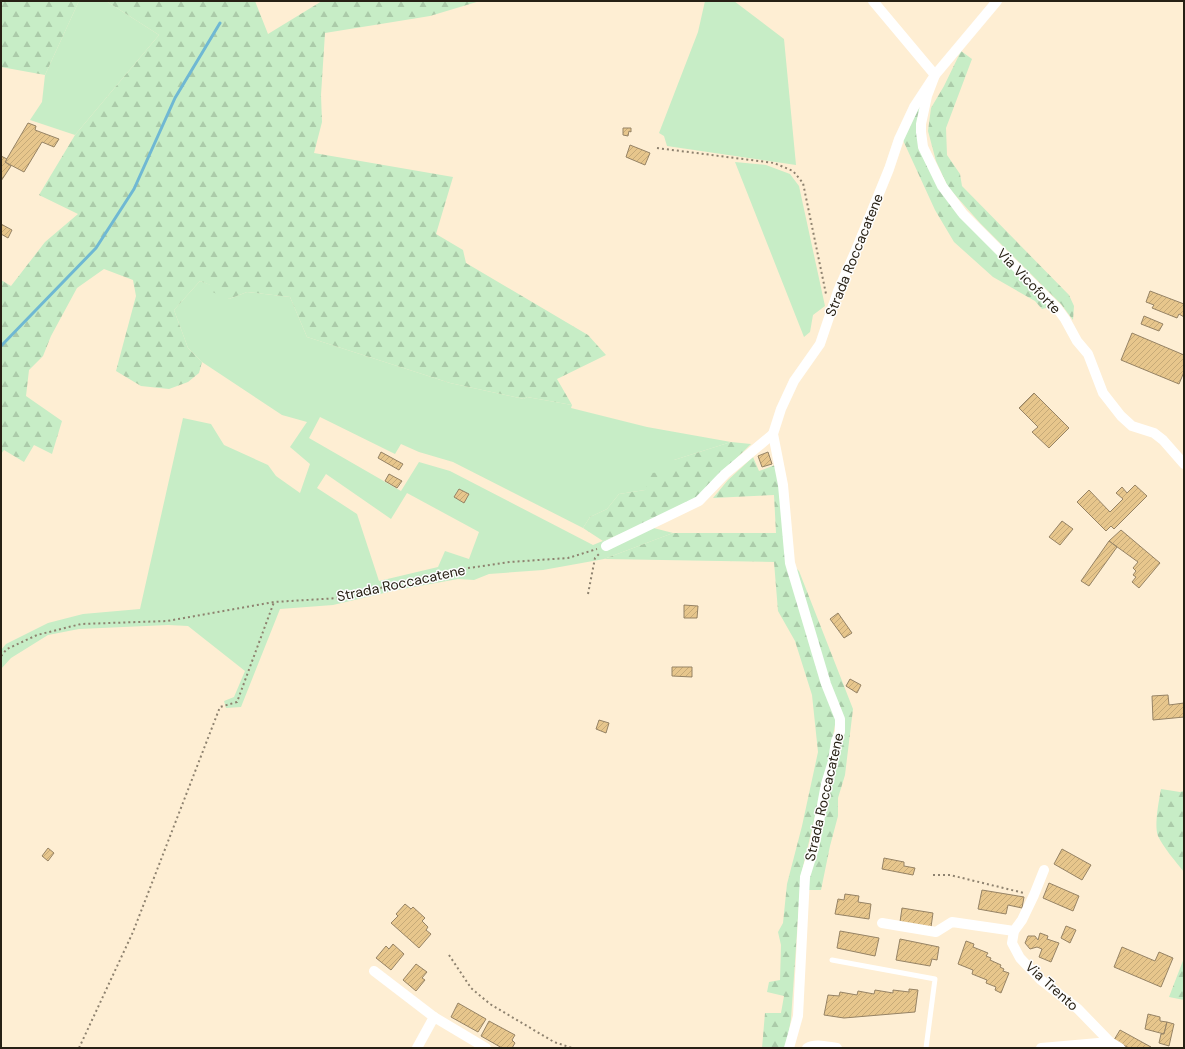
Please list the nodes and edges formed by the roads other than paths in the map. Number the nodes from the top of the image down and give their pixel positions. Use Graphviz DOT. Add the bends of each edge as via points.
graph roads {
  1 [pos="873,1"];
  2 [pos="997,1"];
  3 [pos="935,75"];
  4 [pos="773,434"];
  5 [pos="1184,464"];
  6 [pos="606,546"];
  7 [pos="1044,870"];
  8 [pos="882,923"];
  9 [pos="1014,931"];
  10 [pos="832,960"];
  11 [pos="374,971"];
  12 [pos="434,1017"];
  13 [pos="1110,1042"];
  14 [pos="417,1048"];
  15 [pos="486,1048"];
  16 [pos="789,1048"];
  17 [pos="808,1048"];
  18 [pos="837,1048"];
  19 [pos="926,1048"];
  20 [pos="1041,1048"];
  21 [pos="1120,1048"];
  1 -- 3 [label="street"];
  2 -- 3 [label="street, Strada Roccacatene"];
  3 -- 4 [label="street, Strada Roccacatene" via="914,107 899,138 889,169 838,291 820,344 794,381"];
  3 -- 5 [label="street, Via Vicoforte" via="927,96 921,132 923,147 942,186 963,214 1057,308 1077,342 1088,354 1103,393 1121,416 1132,426 1154,433 1164,440"];
  4 -- 6 [label="street" via="725,474 699,501"];
  4 -- 16 [label="street, Strada Roccacatene" via="783,484 790,563 826,684 840,719 840,732 805,877 798,1016"];
  7 -- 9 [label="street" via="1022,920"];
  8 -- 9 [label="street" via="936,932 952,922"];
  9 -- 13 [label="street, Via Trento" via="1012,943 1020,958 1041,980 1078,1009"];
  10 -- 19 [label="lane" via="935,979"];
  11 -- 12 [label="street"];
  12 -- 14 [label="street"];
  12 -- 15 [label="street"];
  13 -- 20 [label="street"];
  13 -- 21 [label="street, Via Trento"];
  17 -- 18 [label="street"];
}
